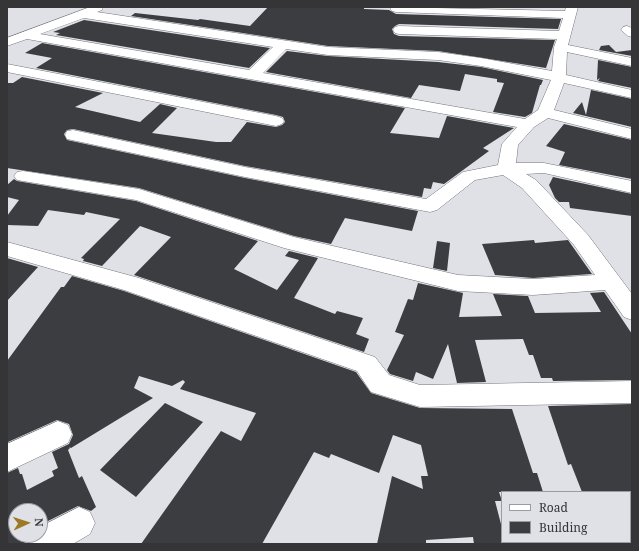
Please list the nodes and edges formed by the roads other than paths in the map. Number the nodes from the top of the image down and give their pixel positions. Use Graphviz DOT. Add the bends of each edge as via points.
graph roads {
  1 [pos="101,7"];
  2 [pos="396,9"];
  3 [pos="571,11"];
  4 [pos="84,14"];
  5 [pos="399,30"];
  6 [pos="25,35"];
  7 [pos="563,41"];
  8 [pos="7,42"];
  9 [pos="283,44"];
  10 [pos="632,62"];
  11 [pos="7,68"];
  12 [pos="253,75"];
  13 [pos="559,78"];
  14 [pos="632,94"];
  15 [pos="545,114"];
  16 [pos="276,121"];
  17 [pos="528,124"];
  18 [pos="632,134"];
  19 [pos="73,135"];
  20 [pos="506,169"];
  21 [pos="23,176"];
  22 [pos="632,187"];
  23 [pos="7,249"];
  24 [pos="612,282"];
  25 [pos="632,312"];
  26 [pos="632,392"];
  27 [pos="58,434"];
  28 [pos="7,458"];
  29 [pos="79,523"];
  30 [pos="42,544"];
  1 -- 4 [label="street"];
  2 -- 3 [label="street"];
  3 -- 7 [label="street"];
  4 -- 6 [label="street"];
  4 -- 9 [label="street"];
  5 -- 7 [label="street"];
  6 -- 8 [label="street"];
  6 -- 12 [label="street"];
  7 -- 10 [label="street"];
  7 -- 13 [label="street"];
  9 -- 12 [label="street"];
  9 -- 13 [label="street" via="328,51 438,56"];
  11 -- 16 [label="street"];
  12 -- 17 [label="street"];
  13 -- 14 [label="street"];
  13 -- 15 [label="street"];
  15 -- 17 [label="street"];
  15 -- 18 [label="street"];
  17 -- 20 [label="street" via="510,144"];
  19 -- 20 [label="street" via="245,172 430,206 469,176"];
  20 -- 22 [label="street" via="544,168"];
  20 -- 24 [label="street" via="529,184 581,240"];
  21 -- 24 [label="street" via="139,195 291,243 458,283 533,287"];
  23 -- 26 [label="street" via="131,284 366,364 380,384 420,396"];
  24 -- 25 [label="street"];
  27 -- 28 [label="street"];
  29 -- 30 [label="street"];
}
